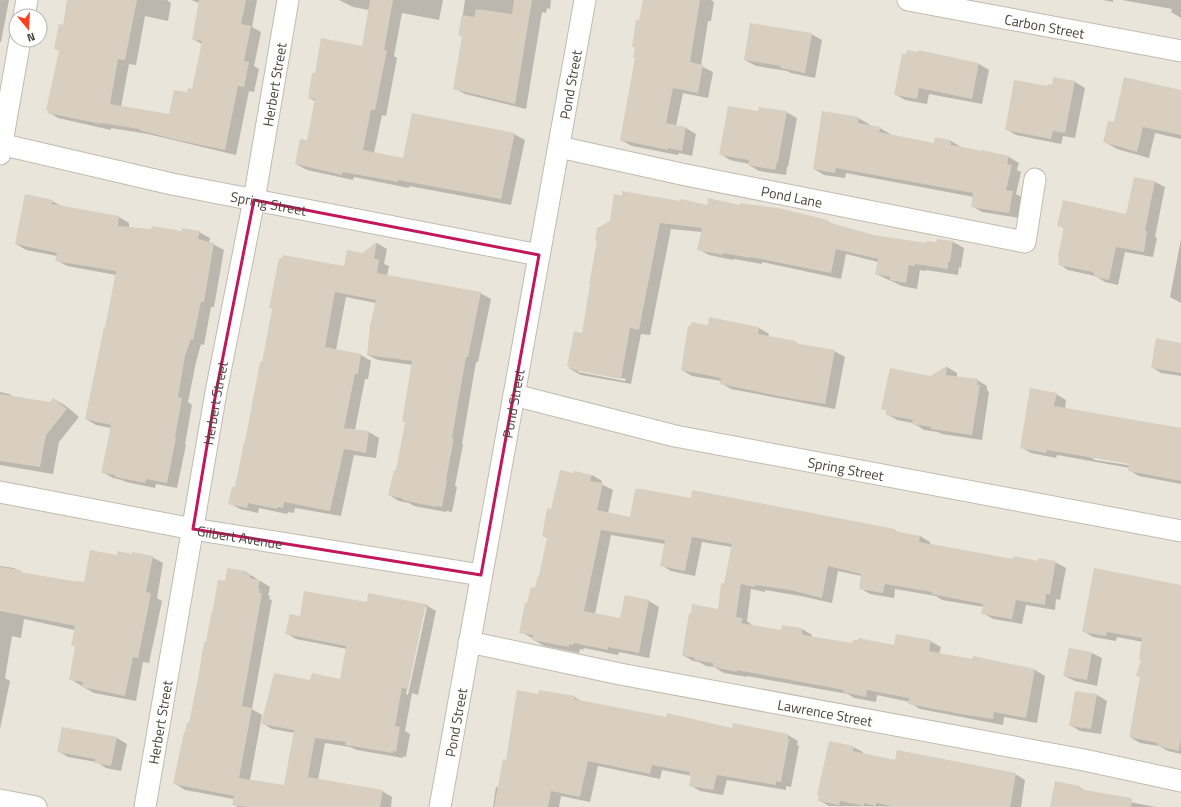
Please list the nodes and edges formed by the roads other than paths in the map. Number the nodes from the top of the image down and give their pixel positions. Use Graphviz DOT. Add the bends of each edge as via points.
graph roads {
  1 [pos="288,0"];
  2 [pos="585,0"];
  3 [pos="908,0"];
  4 [pos="19,48"];
  5 [pos="1181,50"];
  6 [pos="1,147"];
  7 [pos="559,147"];
  8 [pos="1035,180"];
  9 [pos="254,200"];
  10 [pos="539,255"];
  11 [pos="514,396"];
  12 [pos="0,492"];
  13 [pos="193,529"];
  14 [pos="1181,531"];
  15 [pos="481,575"];
  16 [pos="469,642"];
  17 [pos="1181,780"];
  18 [pos="0,800"];
  19 [pos="36,807"];
  20 [pos="145,807"];
  21 [pos="440,807"];
  1 -- 9 [label="street, Herbert Street"];
  2 -- 7 [label="street, Pond Street"];
  3 -- 5 [label="street, Carbon Street"];
  4 -- 6 [label="street"];
  6 -- 9 [label="street, Spring Street"];
  7 -- 8 [label="street, Pond Lane" via="686,175 1025,242"];
  7 -- 10 [label="street, Pond Street"];
  9 -- 10 [label="street, Spring Street"];
  9 -- 13 [label="street, Herbert Street" via="216,392"];
  10 -- 11 [label="street, Pond Street"];
  11 -- 14 [label="street, Spring Street" via="675,436"];
  11 -- 15 [label="street, Pond Street"];
  12 -- 13 [label="street, Gilbert Avenue"];
  13 -- 15 [label="street, Gilbert Avenue"];
  13 -- 20 [label="street, Herbert Street"];
  15 -- 16 [label="street, Pond Street"];
  16 -- 17 [label="street, Lawrence Street" via="620,674"];
  16 -- 21 [label="street, Pond Street"];
  18 -- 19 [label="street"];
}
